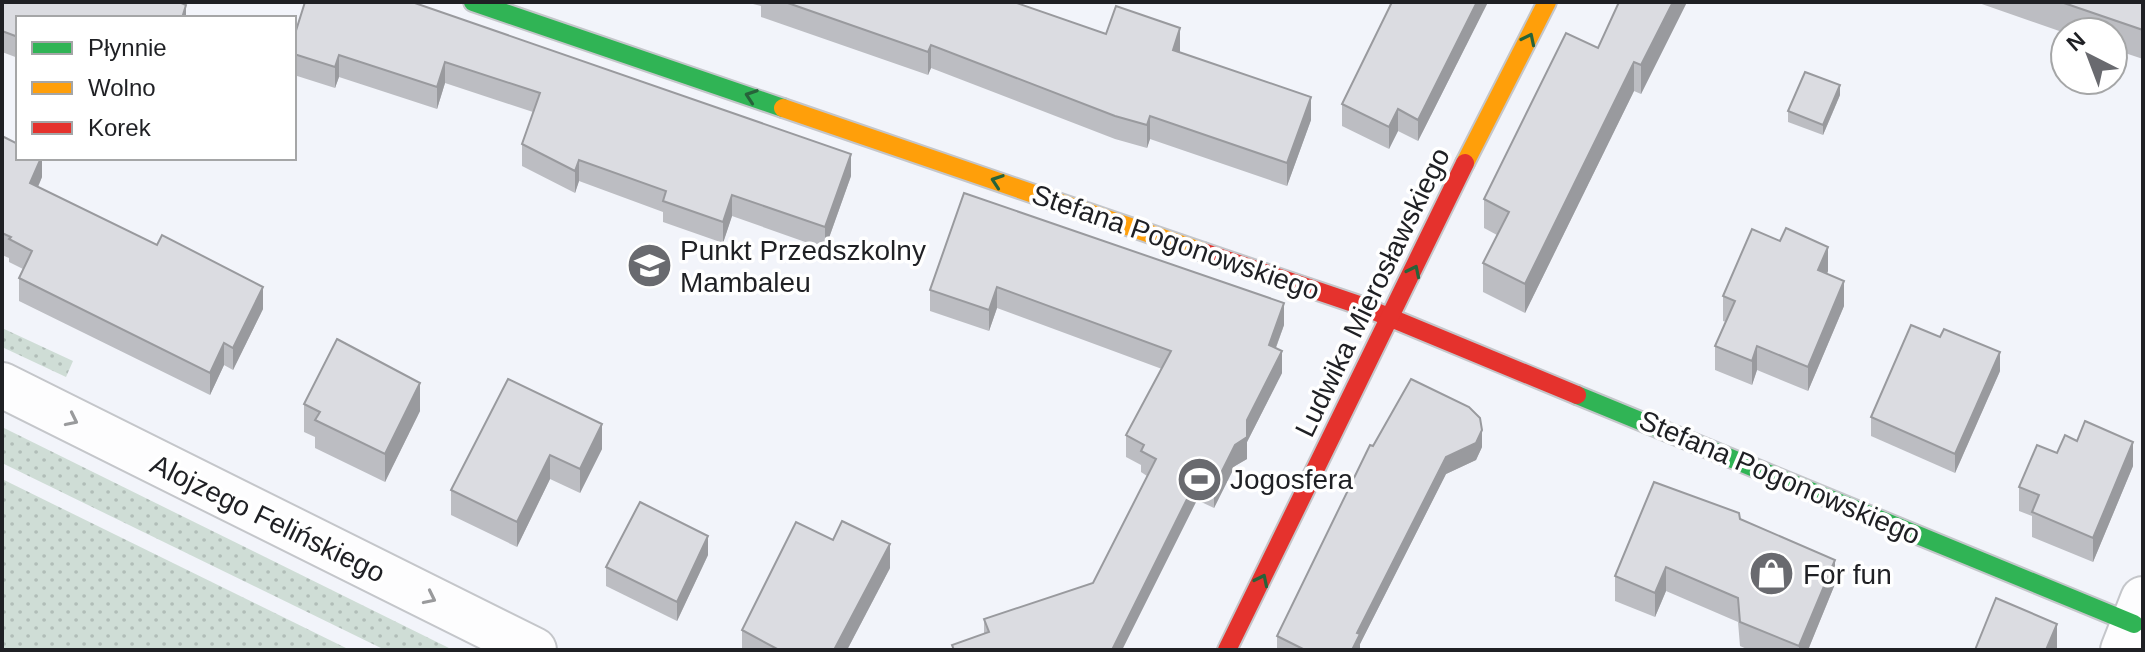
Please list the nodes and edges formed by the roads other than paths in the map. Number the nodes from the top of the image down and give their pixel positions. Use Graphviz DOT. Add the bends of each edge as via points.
graph roads {
  1 [pos="473,2"];
  2 [pos="1547,2"];
  3 [pos="1388,316"];
  4 [pos="2,385"];
  5 [pos="2133,624"];
  6 [pos="534,650"];
  7 [pos="1227,650"];
  3 -- 1 [label="street, Stefana Pogonowskiego, one-way"];
  3 -- 2 [label="street, Ludwika Mierosławskiego, one-way"];
  3 -- 5 [label="street, Stefana Pogonowskiego"];
  7 -- 3 [label="street, Ludwika Mierosławskiego, one-way"];
  4 -- 6 [label="street, Alojzego Felińskiego, one-way"];
}
